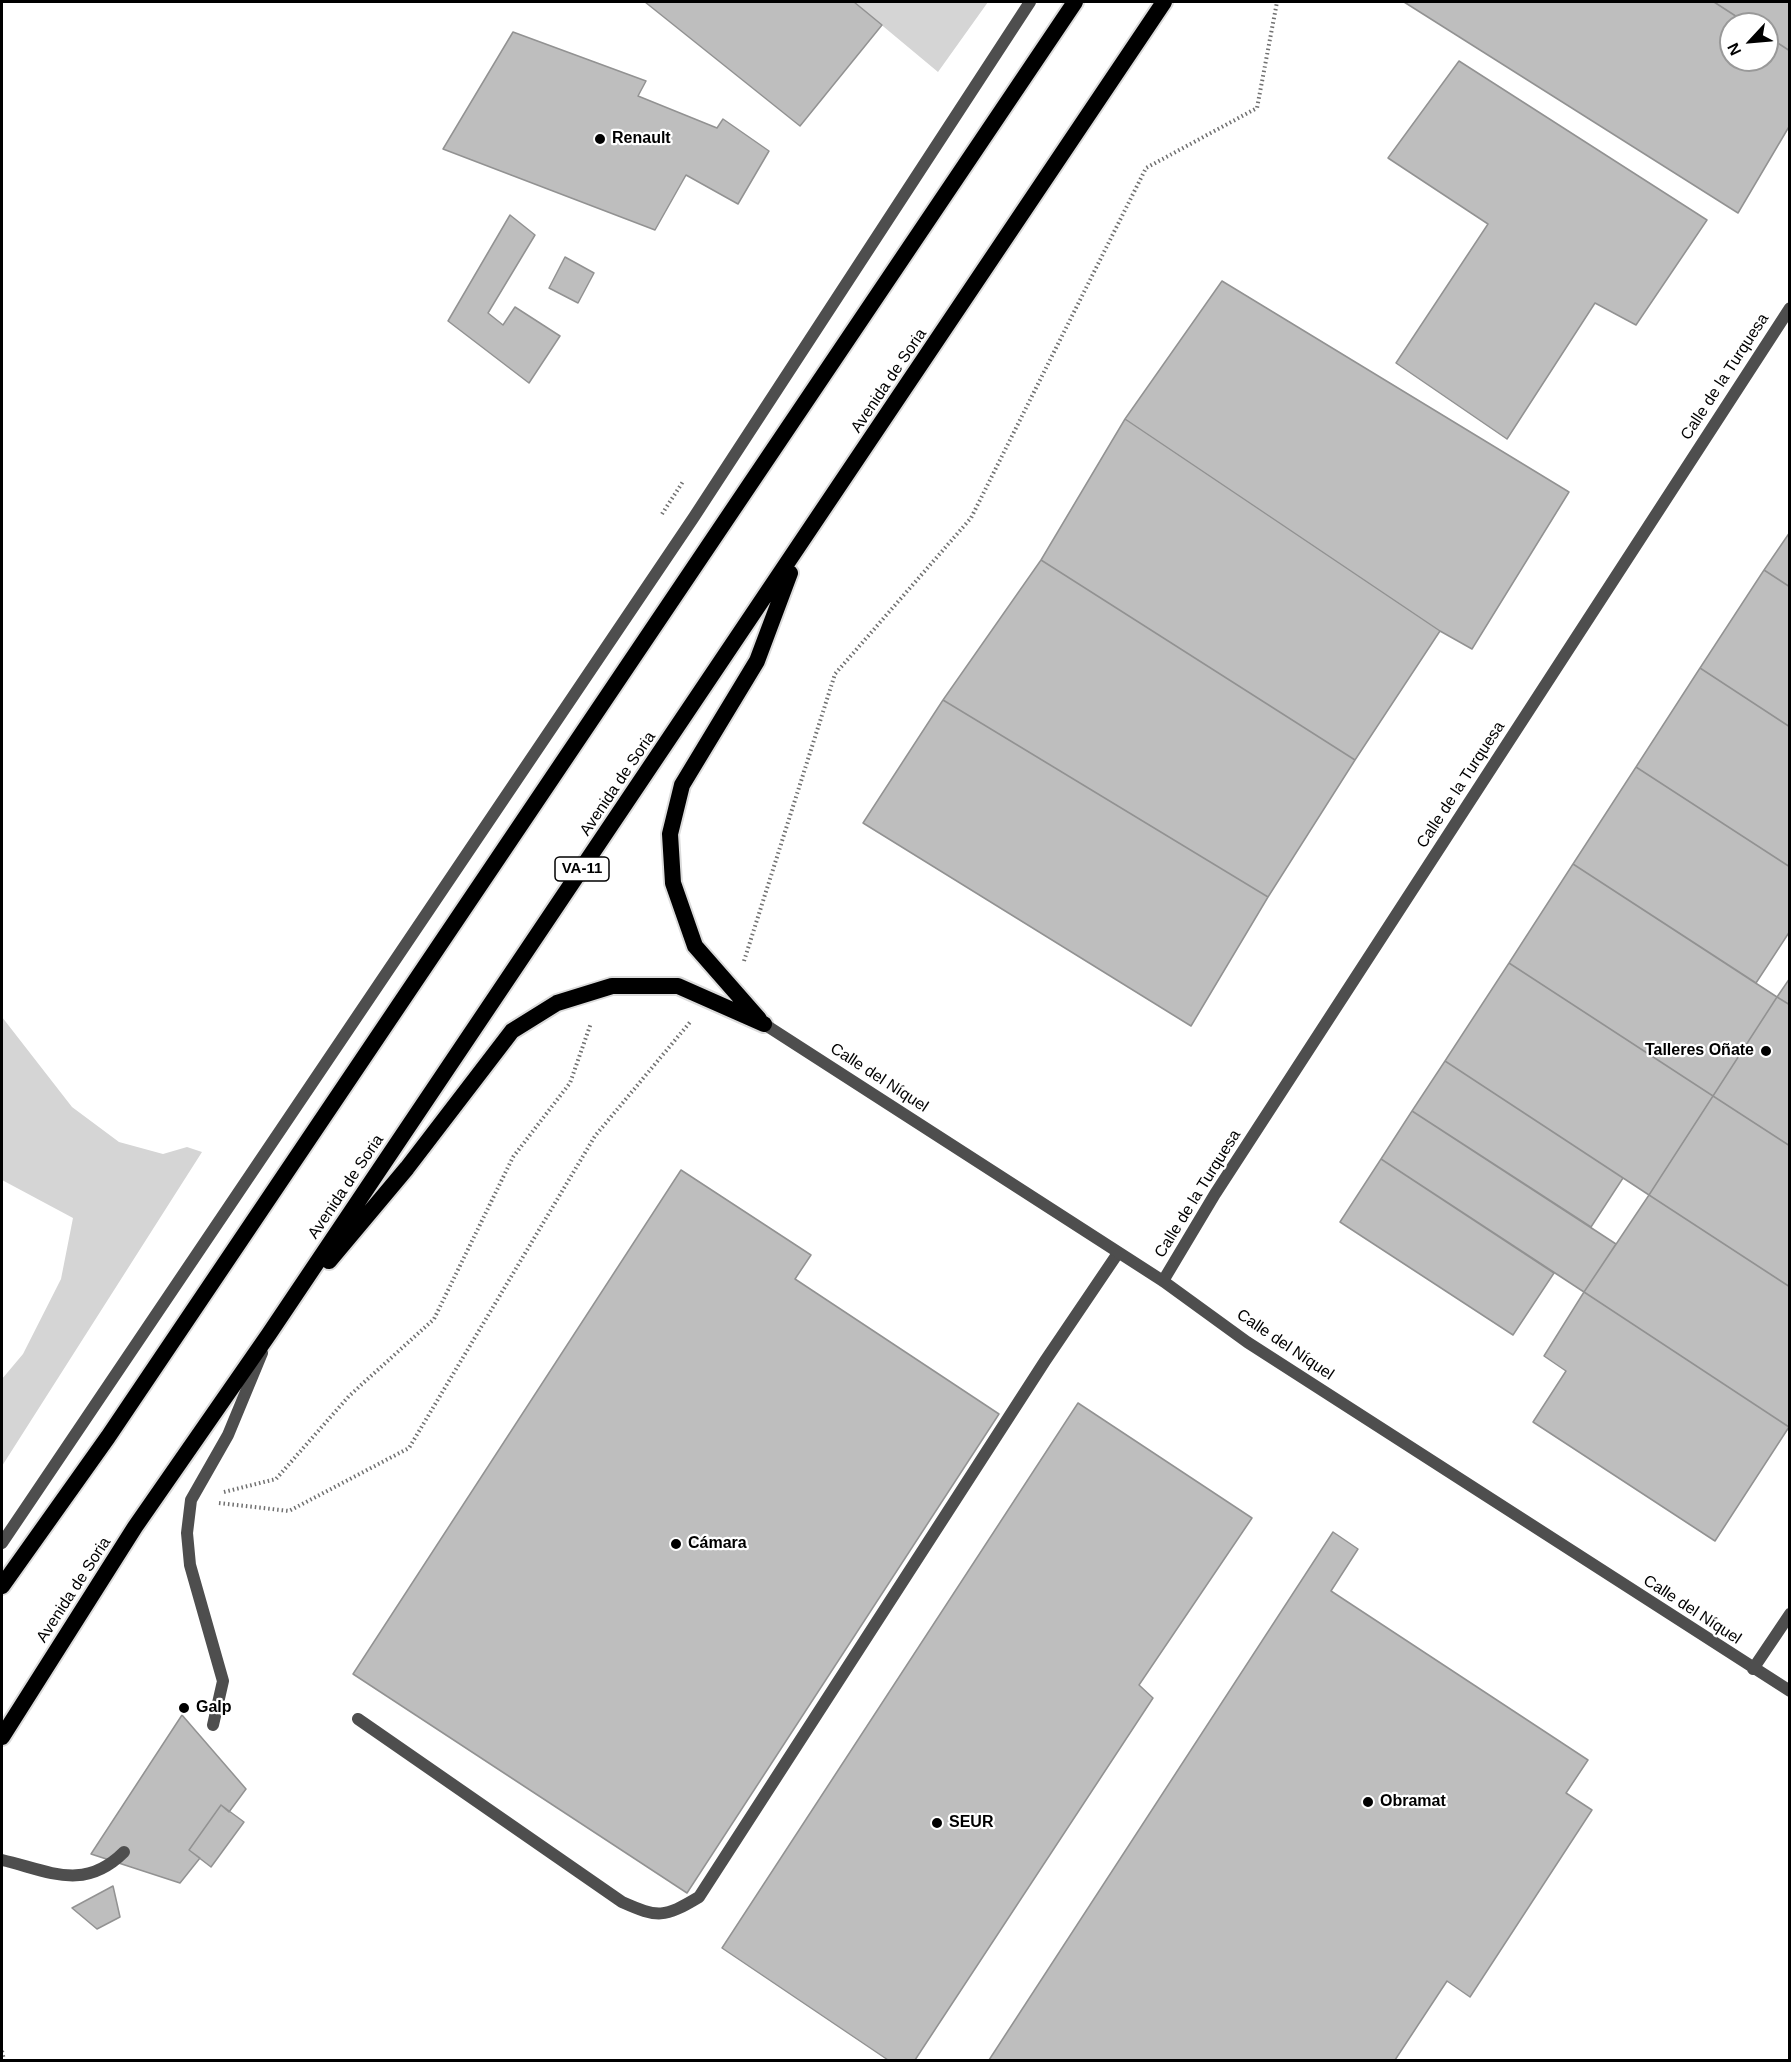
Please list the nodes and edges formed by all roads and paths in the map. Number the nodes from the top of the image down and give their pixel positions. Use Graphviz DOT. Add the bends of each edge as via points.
graph roads {
  1 [pos="1030,2"];
  2 [pos="1075,2"];
  3 [pos="1164,2"];
  4 [pos="1277,2"];
  5 [pos="1790,308"];
  6 [pos="800,546"];
  7 [pos="730,986"];
  8 [pos="718,1004"];
  9 [pos="684,1016"];
  10 [pos="692,1019"];
  11 [pos="592,1020"];
  12 [pos="764,1024"];
  13 [pos="1118,1253"];
  14 [pos="1163,1281"];
  15 [pos="269,1334"];
  16 [pos="191,1500"];
  17 [pos="2,1543"];
  18 [pos="2,1587"];
  19 [pos="1790,1614"];
  20 [pos="1753,1669"];
  21 [pos="1790,1692"];
  22 [pos="358,1719"];
  23 [pos="213,1725"];
  24 [pos="2,1737"];
  25 [pos="124,1852"];
  26 [pos="2,1860"];
  27 [pos="2,2050"];
  28 [pos="4,2061"];
  1 -- 17 [label="street" via="694,517"];
  2 -- 18 [label="highway" via="108,1437"];
  3 -- 6 [label="highway, Avenida de Soria / VA-11"];
  4 -- 7 [label="path" via="1257,108 1146,168 971,518 835,674 743,964"];
  5 -- 14 [label="street, Calle de la Turquesa"];
  6 -- 7 [label="highway" via="757,661 682,785 670,834 673,883 695,946"];
  6 -- 15 [label="highway, Avenida de Soria / VA-11"];
  7 -- 12 [label="highway"];
  8 -- 10 [label="path" via="705,1025"];
  8 -- 12 [label="highway"];
  8 -- 15 [label="highway" via="678,986 612,986 557,1003 512,1031 407,1168"];
  9 -- 10 [label="path"];
  10 -- 16 [label="path" via="595,1136 409,1448 289,1511"];
  11 -- 16 [label="path" via="570,1083 513,1157 434,1319 349,1396 276,1479"];
  12 -- 13 [label="street, Calle del Níquel"];
  13 -- 14 [label="street, Calle del Níquel"];
  13 -- 22 [label="street" via="699,1897 691,1902 674,1912 650,1914 622,1902"];
  14 -- 20 [label="street, Calle del Níquel" via="1247,1342"];
  15 -- 16 [label="street" via="228,1435"];
  15 -- 24 [label="highway, Avenida de Soria / VA-11" via="135,1527"];
  16 -- 23 [label="street" via="187,1533 190,1565 223,1681"];
  19 -- 20 [label="street"];
  20 -- 21 [label="street, Calle del Níquel"];
  25 -- 26 [label="street" via="111,1865 90,1875 71,1876"];
  27 -- 28 [label="path"];
}
